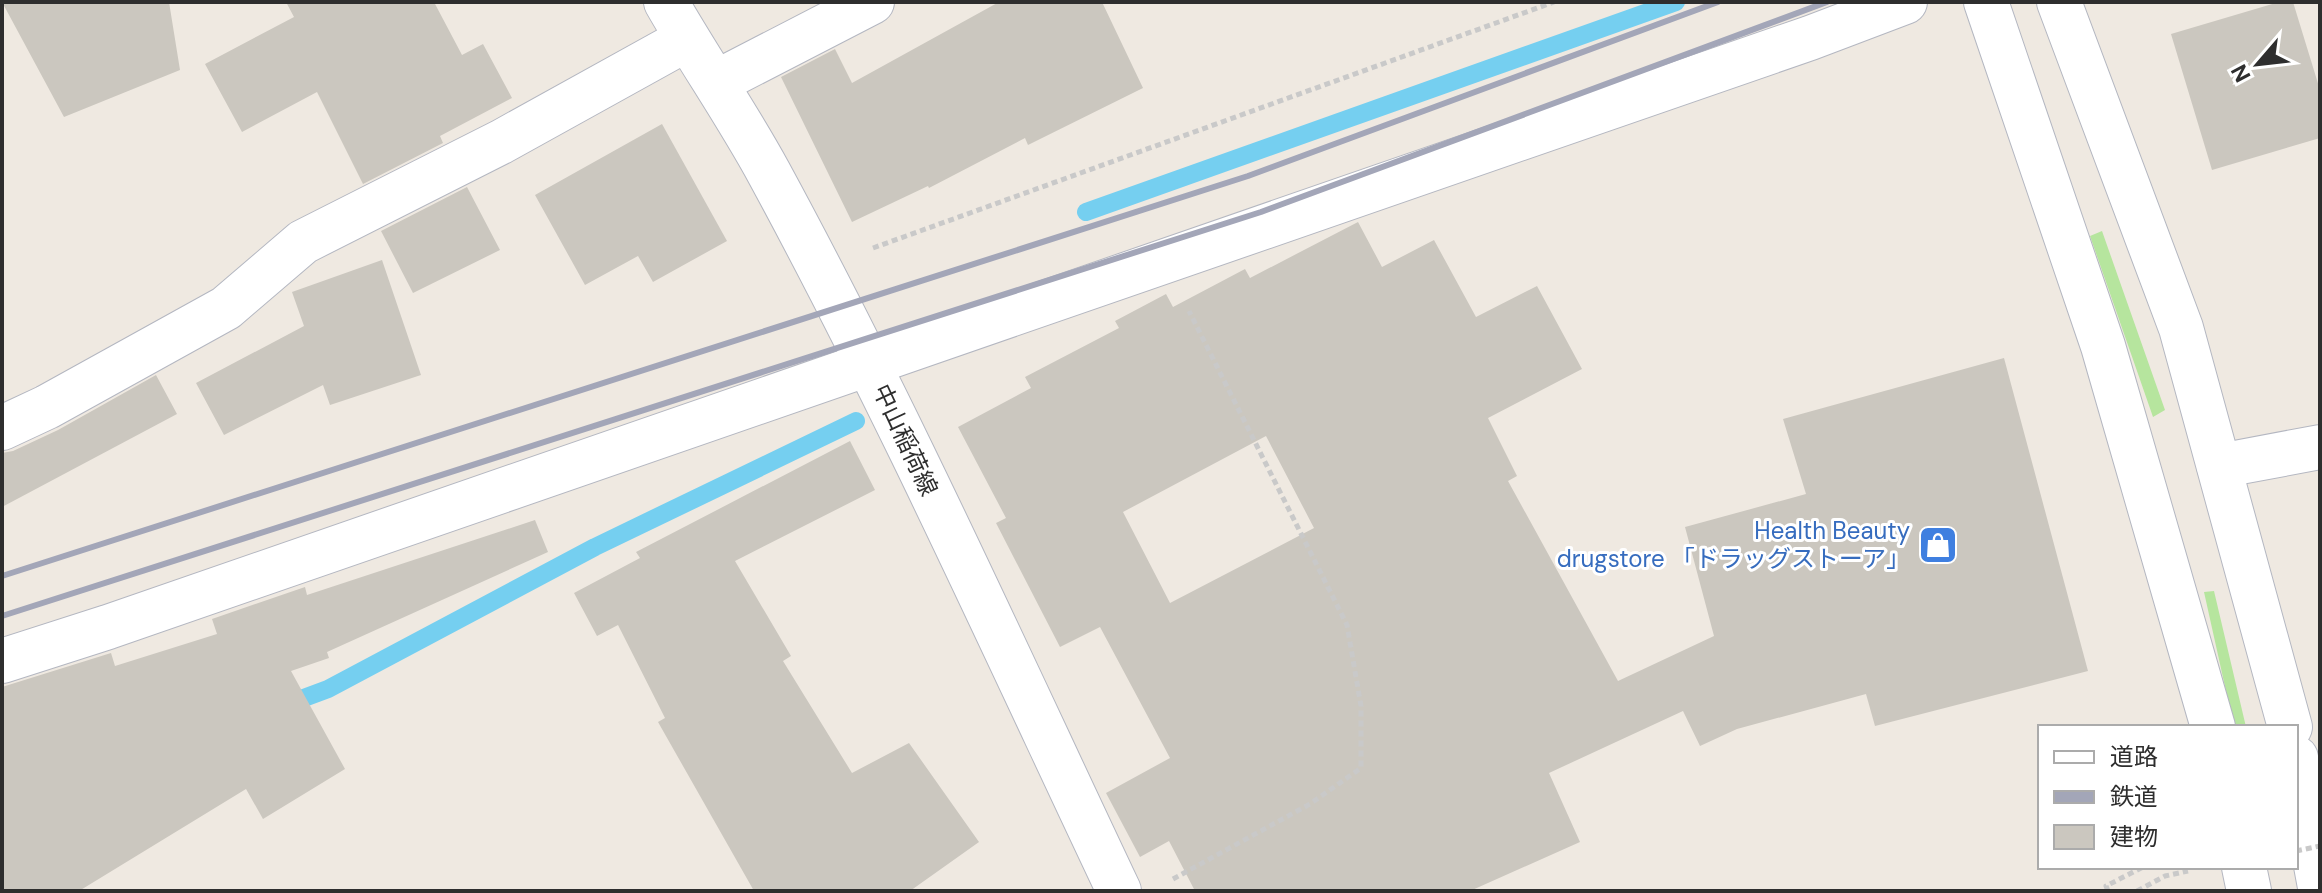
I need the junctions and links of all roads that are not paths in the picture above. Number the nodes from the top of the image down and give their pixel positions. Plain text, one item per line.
1 (666, 2) edge
2 (872, 2) edge
3 (1905, 2) edge
4 (1986, 2) edge
5 (2059, 2) edge
6 (687, 39) junction
7 (717, 82) junction
8 (869, 362) junction
9 (2, 428) edge
10 (2320, 447) edge
11 (2219, 466) junction
12 (2, 661) edge
13 (2212, 725) edge
14 (2289, 725) edge
15 (2298, 769) edge
16 (2244, 869) edge
17 (2320, 887) edge
18 (1119, 891) edge
19 (2249, 891) edge

1 - 6 street, 中山稲荷線
2 - 7 street
3 - 8 street
4 - 13 street
5 - 11 street
6 - 7 street, 中山稲荷線
6 - 9 street
7 - 8 street, 中山稲荷線
8 - 12 street
8 - 18 street, 中山稲荷線
10 - 11 street
11 - 14 street
15 - 17 street
16 - 19 street

